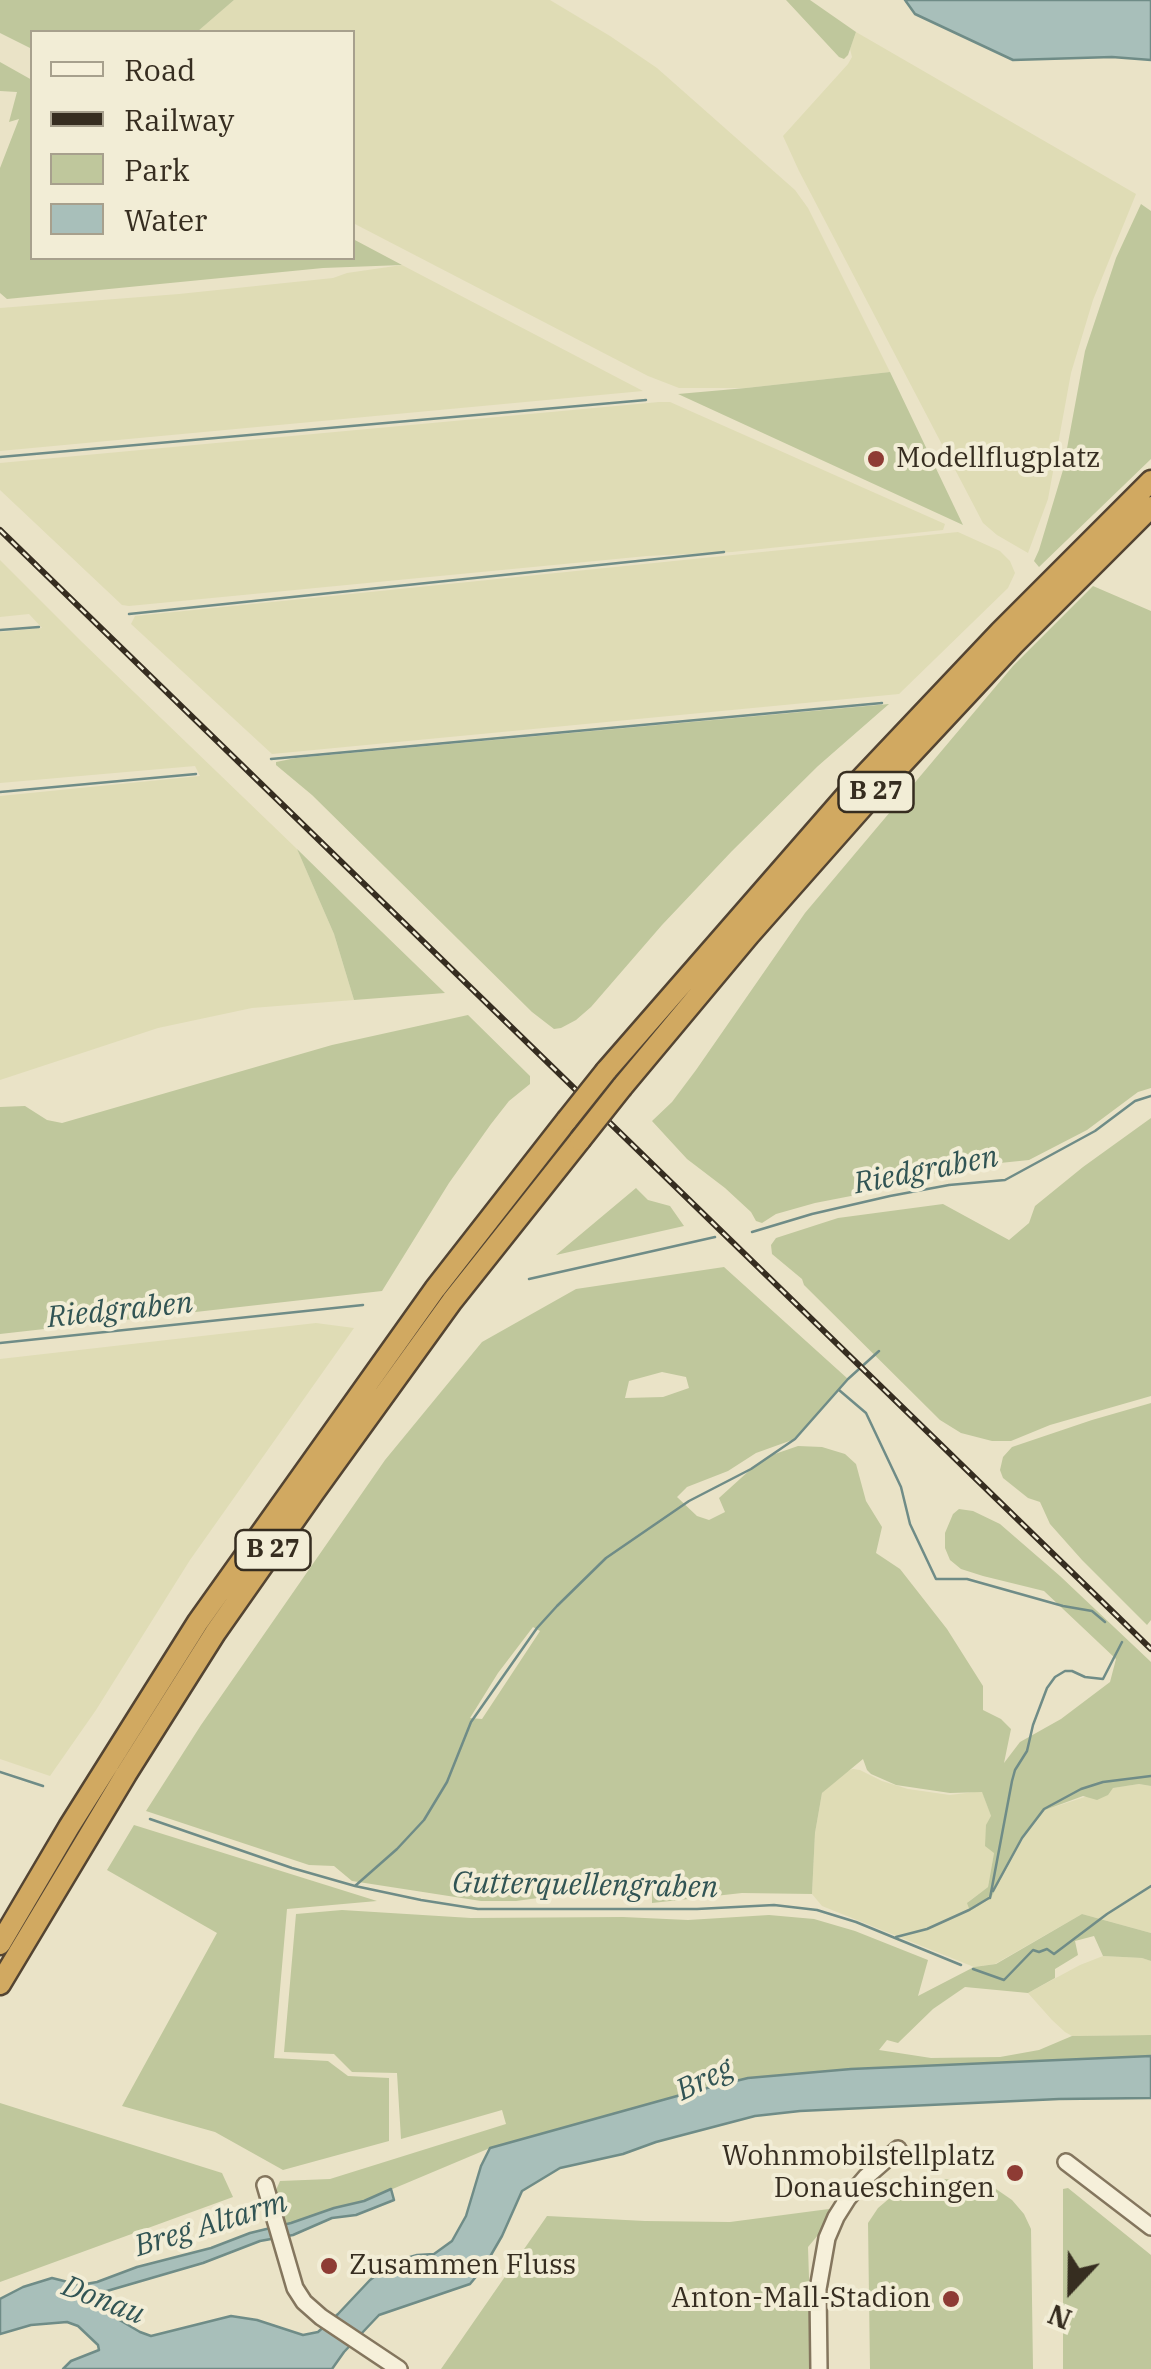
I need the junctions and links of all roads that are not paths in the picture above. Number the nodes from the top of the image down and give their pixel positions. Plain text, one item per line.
1 (1151, 480) edge
2 (1151, 507) edge
3 (0, 1944) edge
4 (0, 1984) edge
5 (898, 2149) dead end
6 (1066, 2162) dead end
7 (265, 2185) dead end
8 (1151, 2227) edge
9 (399, 2369) edge
10 (820, 2369) edge

1 - 3 highway, B 27, bridge
2 - 4 highway, B 27, bridge
5 - 10 street
6 - 8 street
7 - 9 street

